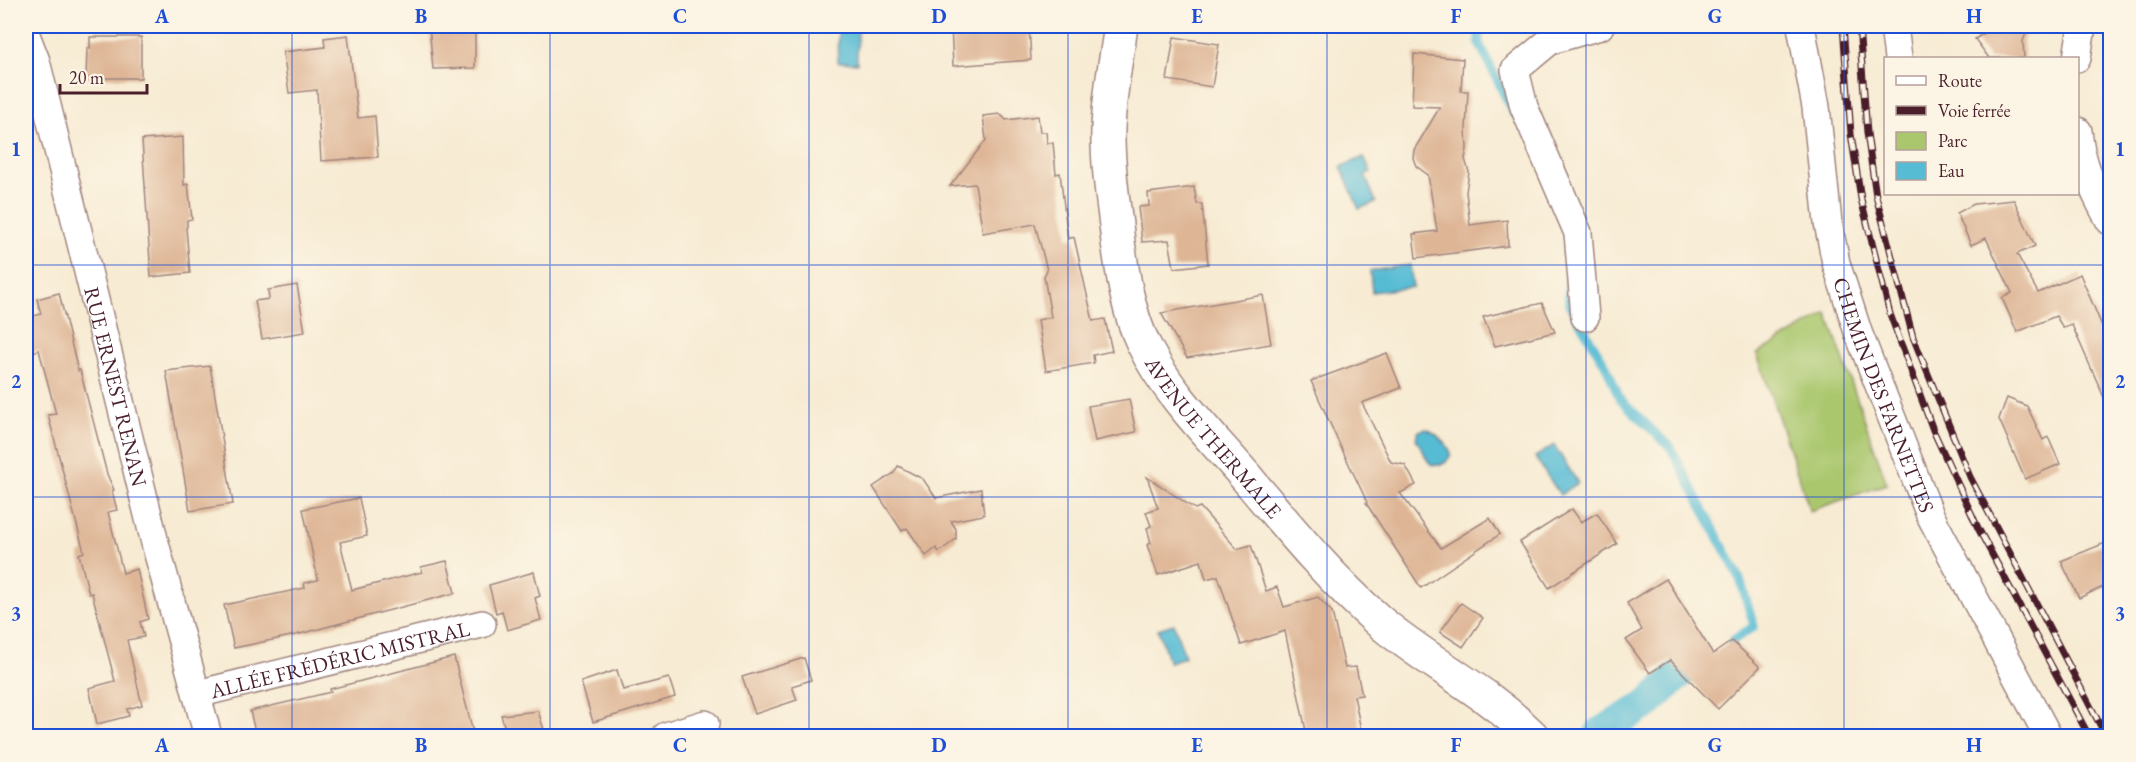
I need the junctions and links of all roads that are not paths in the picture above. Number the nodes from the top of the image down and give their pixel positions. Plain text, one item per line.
1 (1121, 26) edge
2 (1600, 26) edge
3 (1801, 26) edge
4 (1897, 26) edge
5 (2082, 26) edge
6 (26, 35) edge
7 (1898, 57) edge
8 (2077, 57) edge
9 (2079, 148) edge
10 (2080, 164) edge
11 (2110, 221) edge
12 (1585, 317) dead end
13 (482, 624) dead end
14 (197, 694) junction
15 (705, 724) dead end
16 (208, 736) edge
17 (666, 736) edge
18 (1532, 736) edge
19 (2048, 736) edge

1 - 18 main road, AVENUE THERMALE
2 - 12 street
3 - 19 street, CHEMIN DES FARNETTES
4 - 7 street
5 - 8 street
6 - 14 street, RUE ERNEST RENAN
9 - 10 street
10 - 11 street
13 - 14 street, ALLÉE FRÉDÉRIC MISTRAL
14 - 16 street, RUE ERNEST RENAN
15 - 17 street

